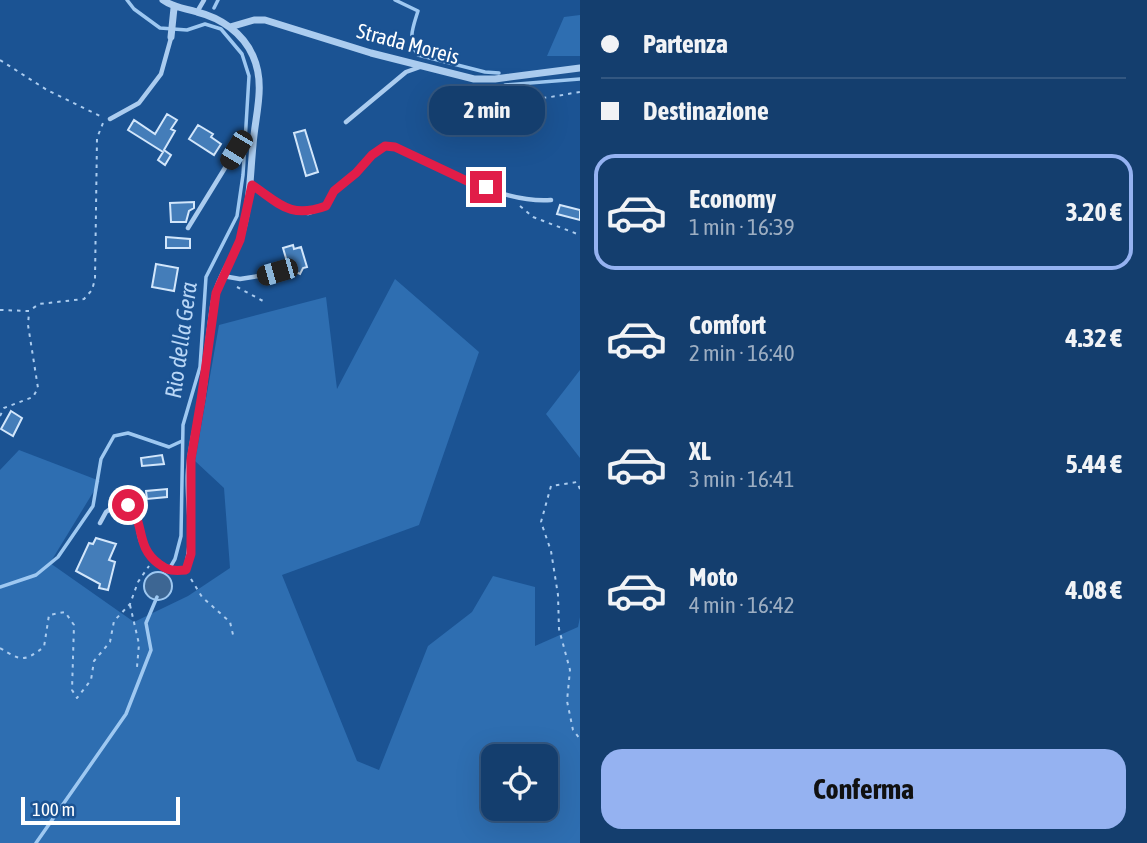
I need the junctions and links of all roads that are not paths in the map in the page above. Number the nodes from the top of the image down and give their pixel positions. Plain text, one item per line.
1 (163, 0) edge
2 (204, 0) edge
3 (174, 8) junction
4 (197, 12) junction
5 (230, 27) junction
6 (171, 37) joint
7 (424, 66) junction
8 (580, 68) edge
9 (110, 119) road end
10 (346, 122) dead end
11 (249, 146) junction
12 (252, 185) junction
13 (551, 200) dead end
14 (188, 228) dead end
15 (277, 272) dead end
16 (223, 275) junction
17 (100, 523) dead end
18 (158, 563) joint

1 - 3 street
2 - 4 lane
3 - 4 street
3 - 6 street
4 - 5 street
5 - 7 street, Strada Moreis
5 - 11 street
6 - 9 lane
7 - 8 street, Strada Moreis
7 - 10 lane
11 - 12 street
11 - 14 lane
12 - 13 lane
12 - 16 street
15 - 16 lane
16 - 18 street
17 - 18 lane

